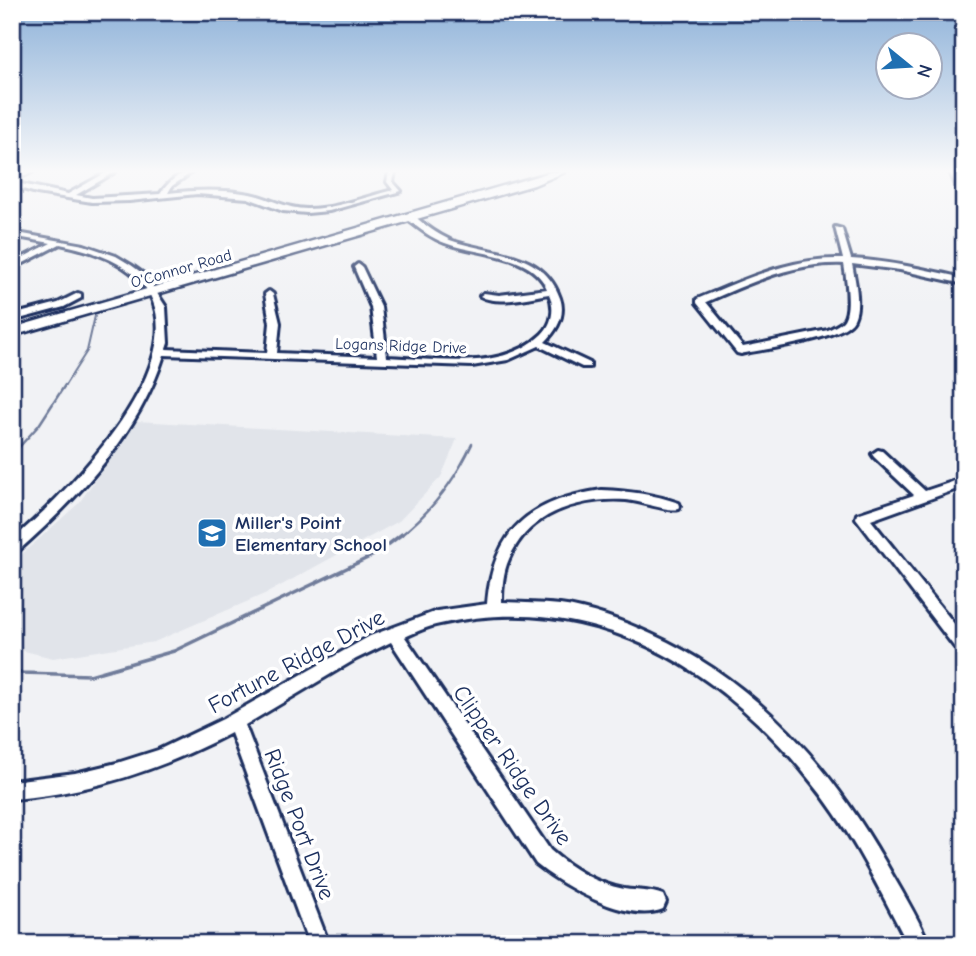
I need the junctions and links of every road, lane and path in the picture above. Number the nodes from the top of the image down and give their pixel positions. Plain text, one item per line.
1 (416, 217) edge
2 (411, 218) junction
3 (838, 229) dead end
4 (12, 234) edge
5 (58, 242) junction
6 (847, 263) junction
7 (12, 267) edge
8 (358, 267) dead end
9 (964, 281) edge
10 (553, 291) junction
11 (155, 292) junction
12 (269, 294) dead end
13 (78, 296) dead end
14 (484, 296) dead end
15 (12, 318) edge
16 (12, 332) edge
17 (538, 342) junction
18 (162, 352) junction
19 (272, 356) junction
20 (382, 360) junction
21 (586, 365) dead end
22 (878, 454) dead end
23 (964, 479) edge
24 (924, 497) junction
25 (674, 506) dead end
26 (12, 548) edge
27 (494, 610) junction
28 (394, 633) junction
29 (964, 648) edge
30 (235, 721) junction
31 (12, 790) edge
32 (656, 902) dead end
33 (319, 944) edge
34 (919, 944) edge

1 - 2 main road, O'Connor Road
2 - 10 street
2 - 11 main road, O'Connor Road
3 - 6 street
4 - 5 street
5 - 7 street
5 - 11 street
6 - 6 street
6 - 9 street
8 - 20 street
10 - 14 street
10 - 17 street
11 - 16 main road, O'Connor Road
11 - 18 street
12 - 19 street
13 - 15 street
17 - 20 street, Logans Ridge Drive
17 - 21 street
18 - 19 street, Logans Ridge Drive
18 - 26 street
19 - 20 street, Logans Ridge Drive
22 - 24 street
23 - 24 street
24 - 29 street
25 - 27 street
27 - 28 street, Fortune Ridge Drive
27 - 34 street, Fortune Ridge Drive
28 - 30 street, Fortune Ridge Drive
28 - 32 street, Clipper Ridge Drive
30 - 31 street, Fortune Ridge Drive
30 - 33 street, Ridge Port Drive

